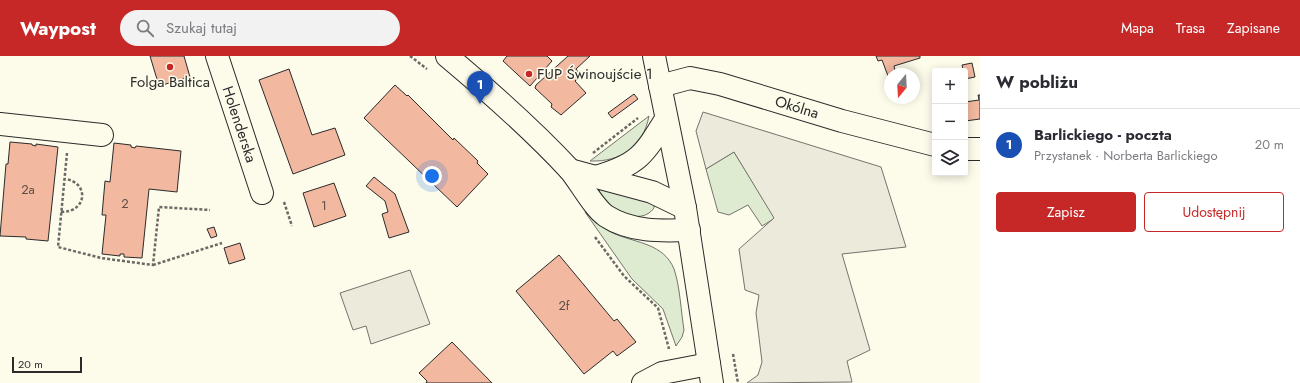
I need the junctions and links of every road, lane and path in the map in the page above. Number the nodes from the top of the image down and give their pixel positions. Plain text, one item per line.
1 (218, 56) edge
2 (447, 56) edge
3 (654, 56) edge
4 (660, 86) junction
5 (644, 113) dead end
6 (666, 120) junction
7 (0, 124) edge
8 (60, 130) junction
9 (102, 134) dead end
10 (932, 144) edge
11 (968, 149) edge
12 (980, 149) edge
13 (570, 170) junction
14 (596, 177) junction
15 (65, 179) junction
16 (262, 193) dead end
17 (685, 208) junction
18 (210, 210) dead end
19 (61, 212) junction
20 (689, 230) junction
21 (591, 232) dead end
22 (222, 243) dead end
23 (153, 265) junction
24 (733, 353) dead end
25 (675, 371) junction
26 (711, 373) edge
27 (643, 383) edge
28 (738, 383) edge

1 - 16 street, Holenderska
2 - 13 street
3 - 4 street
4 - 6 street
4 - 10 street, Okólna
5 - 13 path
6 - 14 street
6 - 17 street
7 - 8 street
8 - 9 street
8 - 15 path
11 - 12 street
13 - 14 street
13 - 20 street
14 - 17 street
15 - 19 path
15 - 19 path
17 - 20 street
18 - 23 path
19 - 23 path
20 - 26 street
21 - 25 path
22 - 23 path
24 - 28 path
25 - 26 street
25 - 27 street

